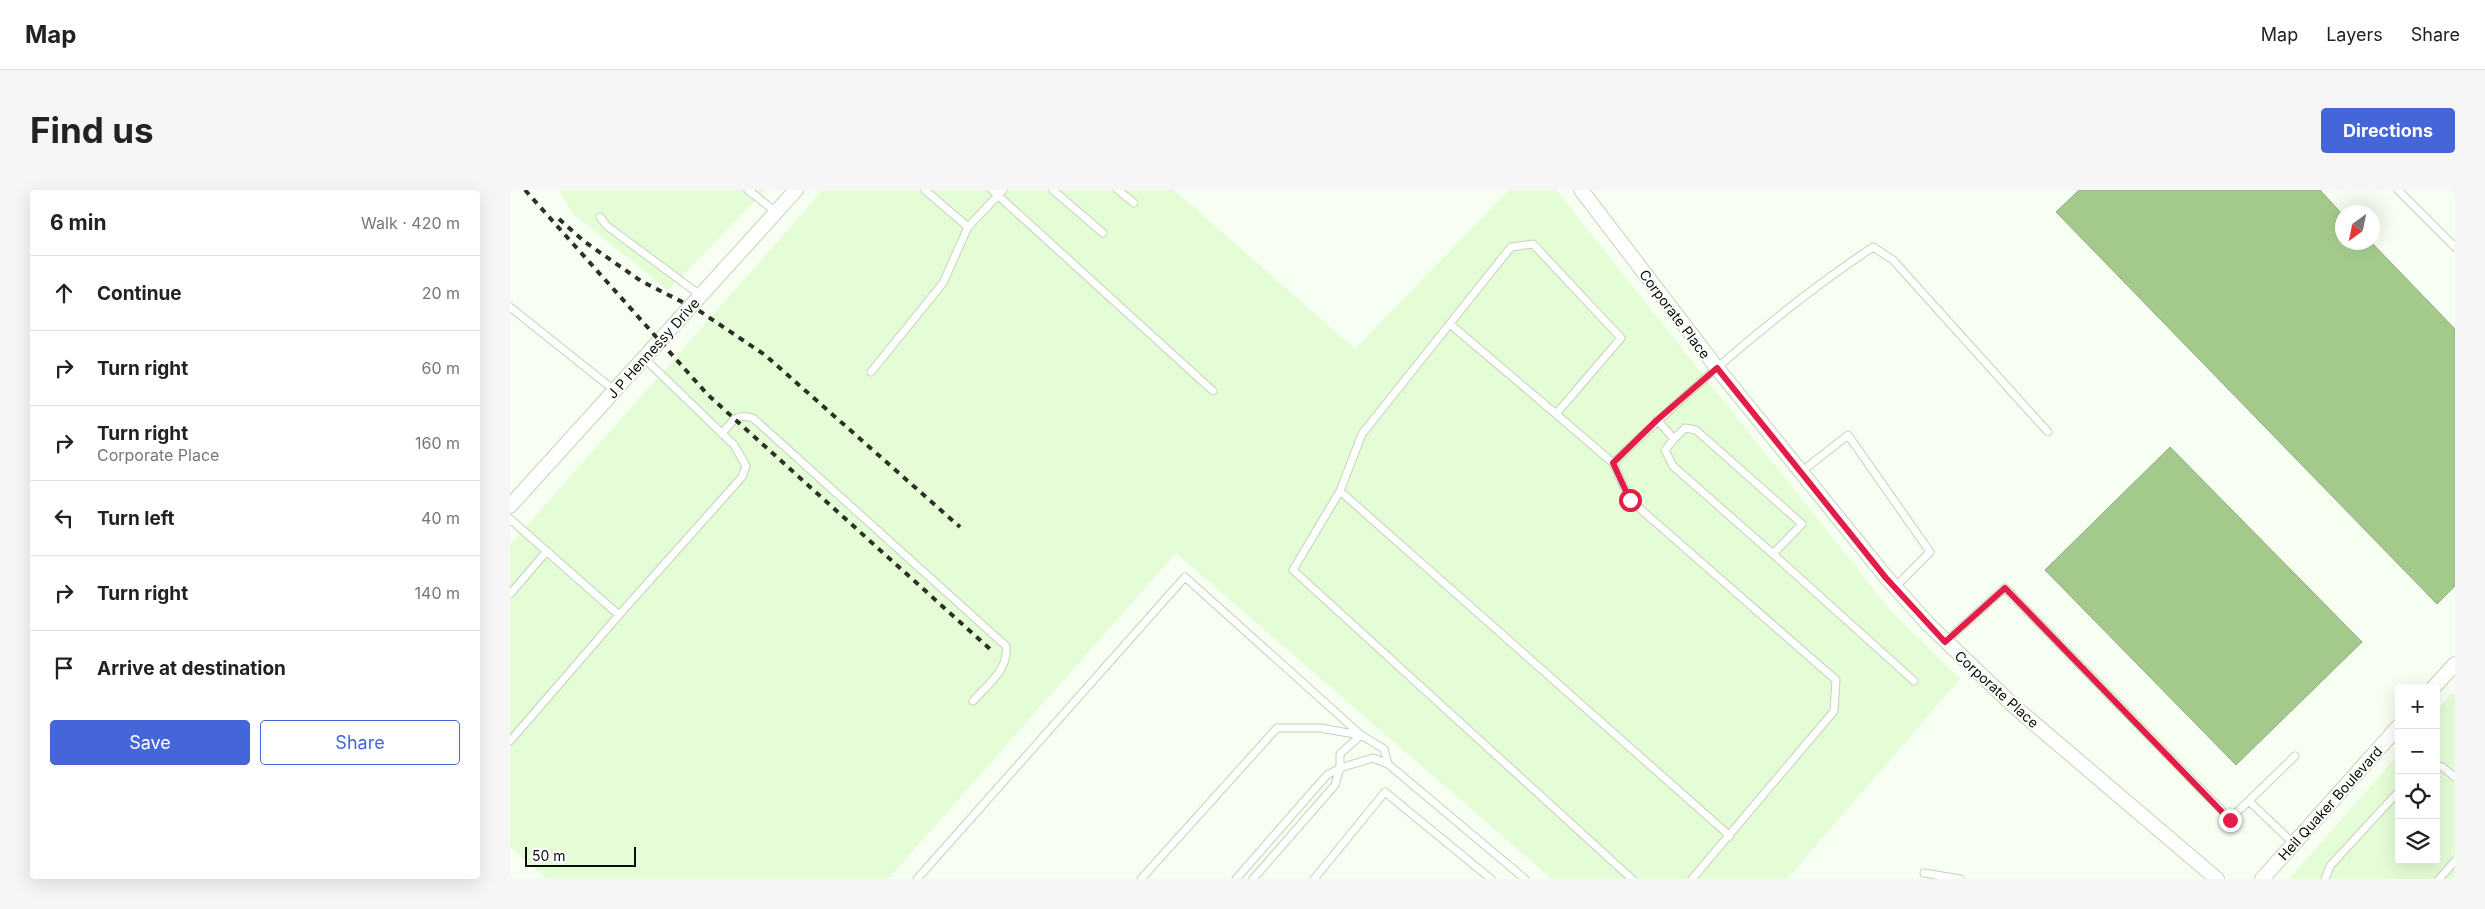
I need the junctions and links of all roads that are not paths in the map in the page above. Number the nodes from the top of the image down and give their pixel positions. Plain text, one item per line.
1 (748, 190) edge
2 (796, 190) edge
3 (925, 190) edge
4 (992, 190) edge
5 (1053, 190) edge
6 (1118, 190) edge
7 (1581, 190) edge
8 (2398, 190) edge
9 (1000, 193) edge
10 (1134, 203) dead end
11 (776, 212) junction
12 (600, 217) dead end
13 (968, 227) junction
14 (1103, 233) dead end
15 (2455, 247) edge
16 (700, 295) junction
17 (510, 307) edge
18 (1450, 324) junction
19 (644, 358) junction
20 (1717, 368) junction
21 (871, 372) dead end
22 (614, 390) junction
23 (1213, 392) dead end
24 (1556, 414) junction
25 (1657, 420) junction
26 (2048, 432) dead end
27 (722, 434) junction
28 (1674, 439) junction
29 (1613, 463) junction
30 (1800, 472) junction
31 (1340, 491) junction
32 (510, 506) edge
33 (510, 519) edge
34 (547, 551) junction
35 (1773, 554) junction
36 (1895, 587) junction
37 (510, 594) edge
38 (620, 615) junction
39 (1945, 642) junction
40 (2455, 664) edge
41 (1914, 681) dead end
42 (2437, 684) edge
43 (973, 701) dead end
44 (2396, 729) edge
45 (1361, 735) junction
46 (510, 742) edge
47 (2295, 756) dead end
48 (1388, 764) junction
49 (2440, 766) edge
50 (1340, 768) junction
51 (2455, 777) edge
52 (2395, 795) edge
53 (2249, 801) junction
54 (1730, 836) junction
55 (2294, 844) junction
56 (2455, 861) edge
57 (1924, 873) dead end
58 (917, 879) edge
59 (1141, 879) edge
60 (1236, 879) edge
61 (1253, 879) edge
62 (1314, 879) edge
63 (1491, 879) edge
64 (1525, 879) edge
65 (1632, 879) edge
66 (1692, 879) edge
67 (1960, 879) edge
68 (2217, 879) edge
69 (2262, 879) edge
70 (2325, 879) edge
71 (2439, 879) edge

1 - 11 lane
2 - 11 street, J P Hennessy Drive
3 - 13 lane
4 - 9 lane
5 - 14 lane
6 - 10 lane
7 - 20 street, Corporate Place
8 - 15 lane
9 - 13 lane
9 - 23 lane
11 - 16 street, J P Hennessy Drive
12 - 16 lane
13 - 21 lane
16 - 19 street, J P Hennessy Drive
17 - 22 lane
18 - 24 lane
18 - 24 lane
18 - 31 lane
19 - 22 street, J P Hennessy Drive
19 - 27 lane
20 - 25 lane
20 - 26 lane
20 - 30 street, Corporate Place
22 - 32 street, J P Hennessy Drive
24 - 29 lane
25 - 28 lane
25 - 29 lane
27 - 38 lane
27 - 43 lane
28 - 35 lane
28 - 35 lane
29 - 54 lane
30 - 36 street, Corporate Place
30 - 36 lane
31 - 54 lane
31 - 65 lane
33 - 34 lane
34 - 37 lane
34 - 38 lane
35 - 41 lane
36 - 39 street, Corporate Place
38 - 46 lane
39 - 53 lane
39 - 68 street, Corporate Place
40 - 42 street
44 - 55 street, Heil Quaker Boulevard
45 - 48 lane
45 - 50 lane
45 - 58 lane
45 - 59 lane
47 - 53 lane
48 - 50 lane
48 - 64 lane
49 - 51 lane
50 - 60 lane
50 - 61 lane
52 - 70 lane
53 - 55 lane
54 - 66 lane
55 - 69 street, Heil Quaker Boulevard
56 - 71 lane
57 - 67 lane
62 - 63 lane

